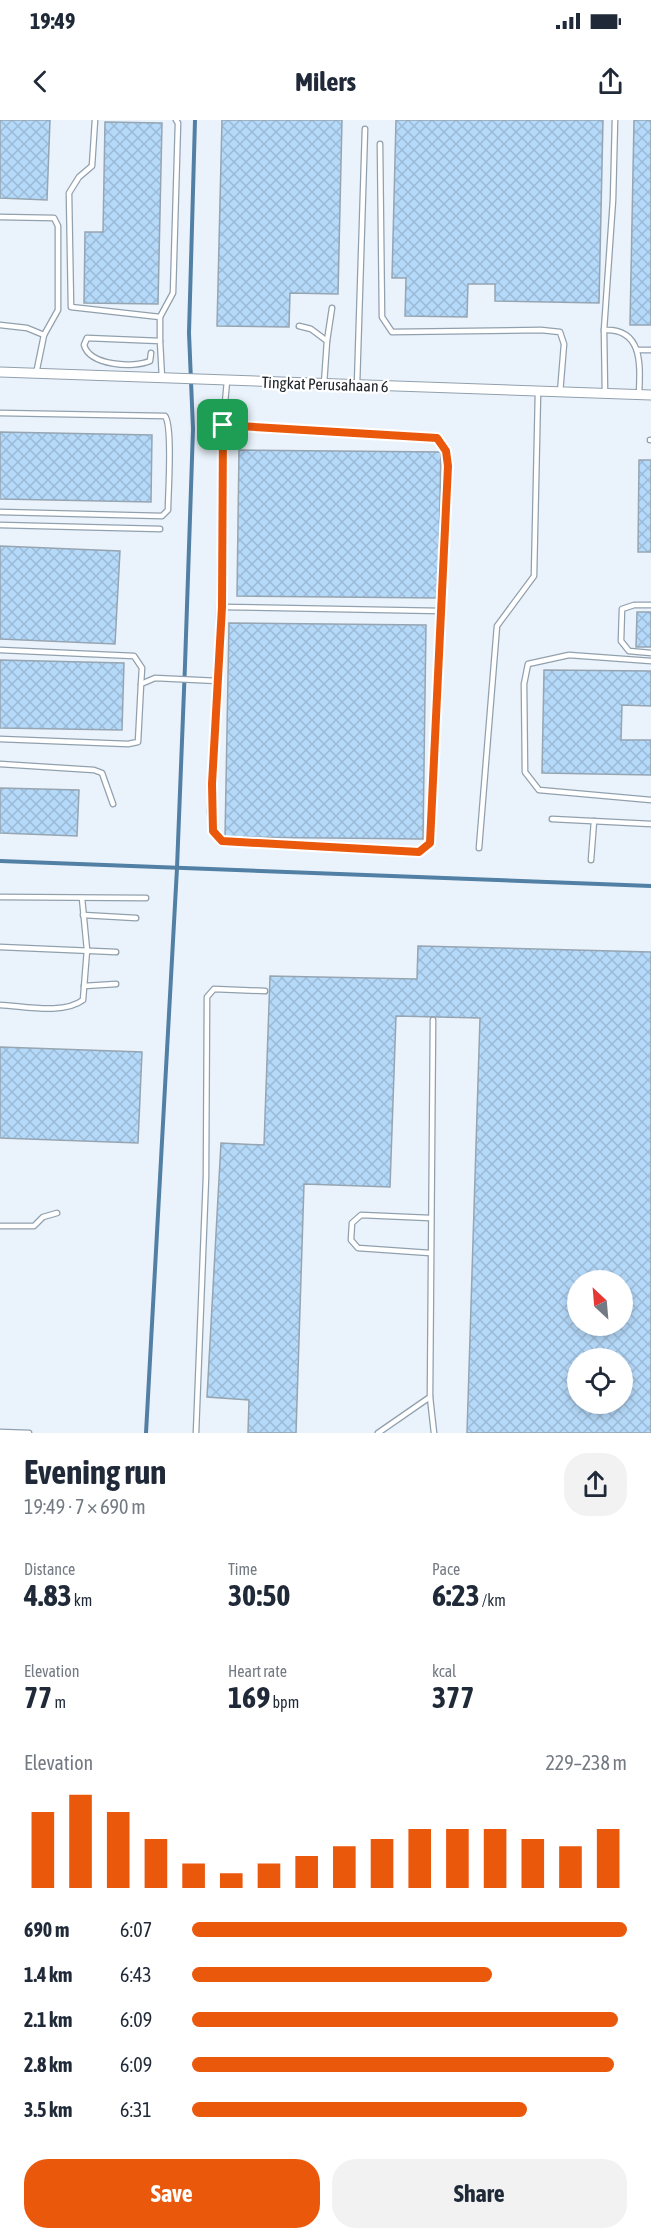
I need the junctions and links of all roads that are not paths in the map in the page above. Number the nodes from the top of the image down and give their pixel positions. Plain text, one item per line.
1 (95, 120) edge
2 (176, 120) edge
3 (615, 120) edge
4 (365, 129) dead end
5 (380, 144) dead end
6 (0, 217) edge
7 (332, 308) dead end
8 (160, 316) junction
9 (0, 325) edge
10 (299, 326) dead end
11 (604, 330) junction
12 (44, 335) junction
13 (327, 340) junction
14 (160, 341) junction
15 (637, 350) junction
16 (651, 350) edge
17 (151, 353) dead end
18 (0, 372) edge
19 (36, 374) junction
20 (162, 378) junction
21 (227, 381) junction
22 (324, 384) junction
23 (357, 385) junction
24 (537, 392) junction
25 (560, 393) junction
26 (604, 394) junction
27 (639, 395) junction
28 (651, 395) edge
29 (0, 413) edge
30 (223, 425) junction
31 (0, 512) edge
32 (0, 525) edge
33 (160, 529) dead end
34 (651, 605) edge
35 (222, 607) junction
36 (441, 611) junction
37 (0, 650) edge
38 (651, 653) edge
39 (651, 661) edge
40 (218, 681) junction
41 (141, 684) junction
42 (0, 739) edge
43 (0, 764) edge
44 (651, 800) edge
45 (113, 804) dead end
46 (552, 819) dead end
47 (594, 821) junction
48 (651, 824) edge
49 (479, 848) dead end
50 (591, 860) dead end
51 (0, 897) edge
52 (82, 898) junction
53 (146, 898) dead end
54 (83, 915) junction
55 (136, 918) dead end
56 (0, 947) edge
57 (87, 950) junction
58 (116, 952) dead end
59 (116, 984) dead end
60 (84, 986) junction
61 (265, 992) dead end
62 (0, 1005) edge
63 (433, 1020) dead end
64 (57, 1213) dead end
65 (430, 1218) junction
66 (0, 1226) edge
67 (430, 1252) junction
68 (430, 1397) junction
69 (0, 1432) edge
70 (29, 1433) edge
71 (196, 1433) edge
72 (378, 1433) edge
73 (434, 1433) edge

1 - 8 lane
2 - 8 lane
3 - 11 lane
4 - 23 lane
5 - 25 lane
6 - 12 lane
7 - 13 lane
8 - 14 lane
9 - 12 lane
10 - 13 lane
11 - 15 lane
11 - 26 lane
12 - 19 lane
13 - 22 lane
14 - 17 lane
14 - 20 lane
15 - 16 lane
15 - 27 lane
18 - 19 street, Tingkat Perusahaan 6
19 - 20 street, Tingkat Perusahaan 6
20 - 21 street, Tingkat Perusahaan 6
21 - 22 street, Tingkat Perusahaan 6
21 - 30 lane
22 - 23 street, Tingkat Perusahaan 6
23 - 24 street, Tingkat Perusahaan 6
24 - 25 street, Tingkat Perusahaan 6
24 - 49 lane
25 - 26 street, Tingkat Perusahaan 6
26 - 27 street, Tingkat Perusahaan 6
27 - 28 street, Tingkat Perusahaan 6
29 - 31 lane
30 - 35 lane
30 - 36 lane
32 - 33 lane
34 - 38 lane
35 - 36 lane
35 - 40 lane
36 - 40 lane
37 - 41 lane
39 - 44 lane
40 - 41 lane
41 - 42 lane
43 - 45 lane
46 - 47 lane
47 - 48 lane
47 - 50 lane
51 - 52 lane
52 - 53 lane
52 - 54 lane
54 - 55 lane
54 - 57 lane
56 - 57 lane
57 - 58 lane
57 - 60 lane
59 - 60 lane
60 - 62 lane
61 - 71 lane
63 - 65 lane
64 - 66 lane
65 - 67 lane
65 - 67 lane
67 - 68 lane
68 - 72 lane
68 - 73 lane
69 - 70 lane

